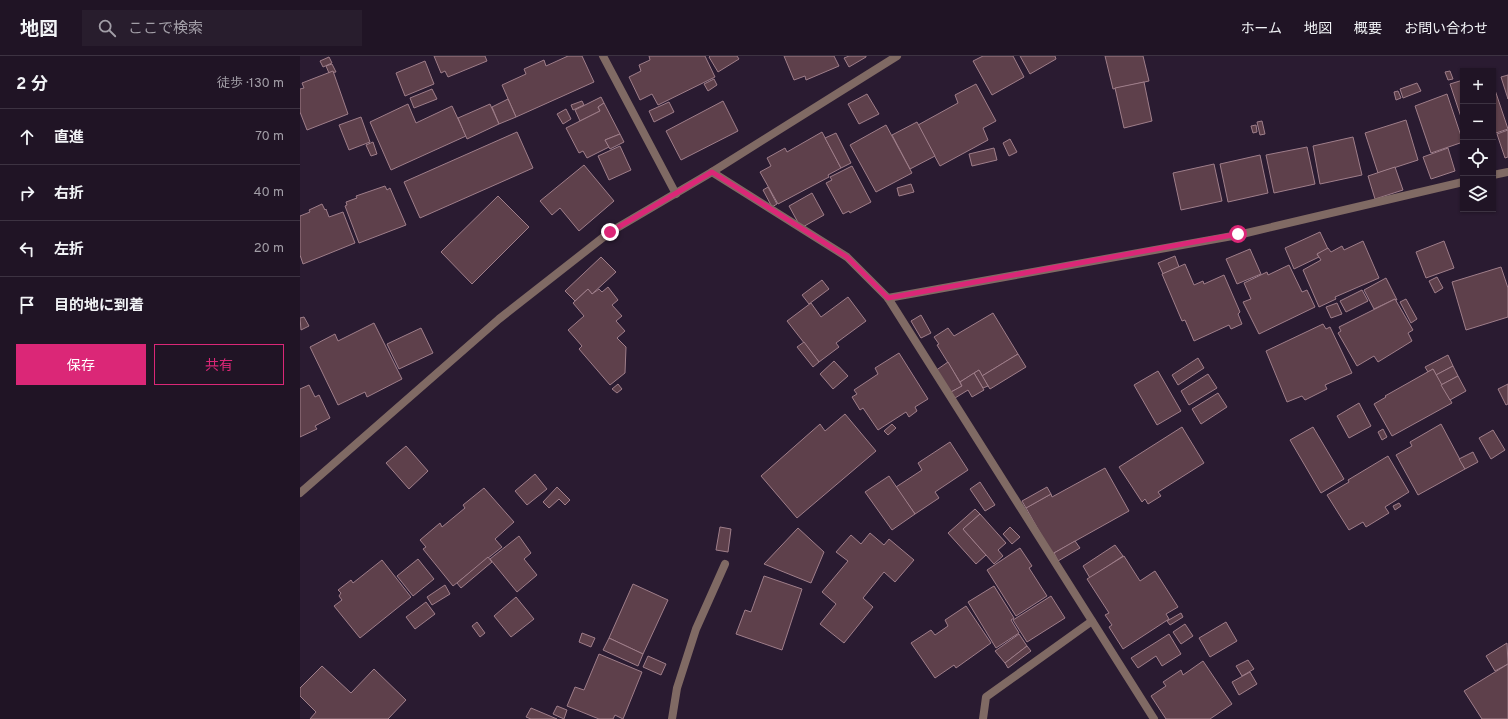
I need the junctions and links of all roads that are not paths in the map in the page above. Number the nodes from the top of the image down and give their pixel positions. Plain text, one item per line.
1 (603, 56) edge
2 (897, 56) edge
3 (712, 172) junction
4 (1508, 172) edge
5 (1496, 174) edge
6 (1460, 183) edge
7 (676, 194) junction
8 (888, 298) junction
9 (300, 493) edge
10 (725, 564) dead end
11 (1092, 621) junction
12 (672, 719) edge
13 (983, 719) edge
14 (1154, 719) edge

1 - 7 street
2 - 3 street
3 - 7 street
3 - 8 street
4 - 5 street
6 - 8 street
7 - 9 street
8 - 11 street
10 - 12 street
11 - 13 street
11 - 14 street

